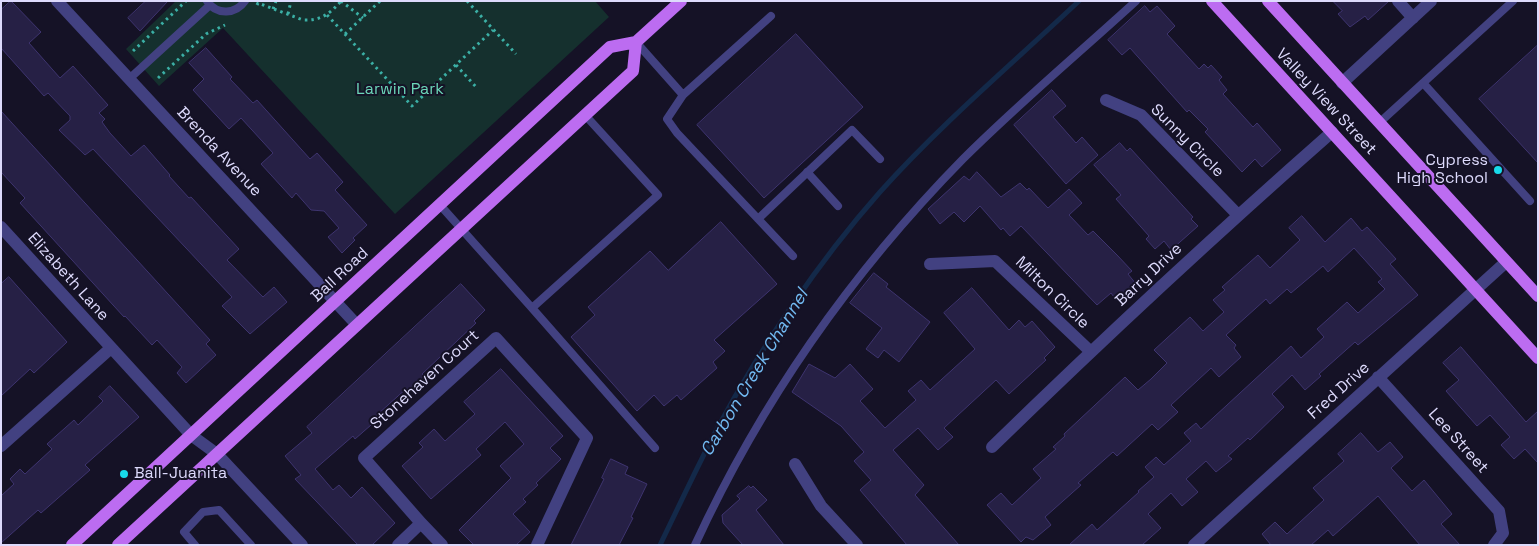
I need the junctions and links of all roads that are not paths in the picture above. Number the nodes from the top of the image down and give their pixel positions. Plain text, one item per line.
1 (57, 1) edge
2 (245, 1) edge
3 (681, 1) edge
4 (1136, 1) edge
5 (1212, 1) edge
6 (1268, 1) edge
7 (1398, 1) edge
8 (1431, 1) edge
9 (1513, 1) edge
10 (208, 3) edge
11 (771, 16) dead end
12 (1413, 18) junction
13 (636, 42) junction
14 (129, 79) junction
15 (1342, 83) junction
16 (1424, 84) junction
17 (683, 95) junction
18 (1106, 100) dead end
19 (585, 114) junction
20 (1379, 123) junction
21 (1332, 132) junction
22 (880, 159) dead end
23 (807, 172) junction
24 (1530, 201) dead end
25 (440, 206) junction
26 (838, 206) dead end
27 (1238, 215) junction
28 (758, 218) junction
29 (1, 227) edge
30 (461, 229) junction
31 (793, 256) dead end
32 (1506, 262) junction
33 (930, 264) dead end
34 (1476, 290) junction
35 (1538, 296) edge
36 (335, 302) junction
37 (532, 308) junction
38 (357, 325) junction
39 (111, 348) junction
40 (1090, 352) junction
41 (1538, 358) edge
42 (1378, 377) junction
43 (191, 435) junction
44 (1, 446) edge
45 (992, 447) dead end
46 (654, 448) dead end
47 (217, 454) junction
48 (796, 464) dead end
49 (422, 523) junction
50 (72, 545) edge
51 (118, 545) edge
52 (195, 545) edge
53 (251, 545) edge
54 (302, 545) edge
55 (398, 545) edge
56 (442, 545) edge
57 (537, 545) edge
58 (695, 545) edge
59 (857, 545) edge
60 (1194, 545) edge
61 (1494, 545) edge

1 - 14 street, Brenda Avenue
2 - 10 lane
3 - 13 main road
4 - 58 lane
5 - 21 main road, Valley View Street
6 - 15 main road, Valley View Street
7 - 12 street
8 - 12 street
9 - 16 lane
10 - 14 lane
11 - 17 lane
12 - 15 street
13 - 17 lane
13 - 19 main road
13 - 25 main road, Ball Road
14 - 36 street, Brenda Avenue
15 - 20 main road, Valley View Street
16 - 20 lane
16 - 24 lane
17 - 28 lane
18 - 27 street, Sunny Circle
19 - 30 main road
19 - 37 lane
20 - 32 main road, Valley View Street
21 - 27 street, Barry Drive
21 - 34 main road, Valley View Street
22 - 23 lane
23 - 26 lane
23 - 28 lane
25 - 30 lane
25 - 36 main road, Ball Road
27 - 40 street, Barry Drive
28 - 31 lane
29 - 39 street, Elizabeth Lane
30 - 37 lane
30 - 38 main road
32 - 34 street, Fred Drive
32 - 35 main road, Valley View Street
33 - 40 street, Milton Circle
34 - 41 main road, Valley View Street
34 - 42 street, Fred Drive
36 - 38 street, Brenda Avenue
36 - 43 main road, Ball Road
37 - 46 lane
38 - 47 main road
39 - 43 street, Elizabeth Lane
39 - 44 street
40 - 45 street, Barry Drive
42 - 60 street, Fred Drive
42 - 61 street, Lee Street
43 - 47 street, Elizabeth Lane
43 - 50 main road, Ball Road
47 - 51 main road
47 - 54 street, Elizabeth Lane
48 - 59 street
49 - 55 street
49 - 56 street
49 - 57 street, Stonehaven Court
52 - 53 lane

